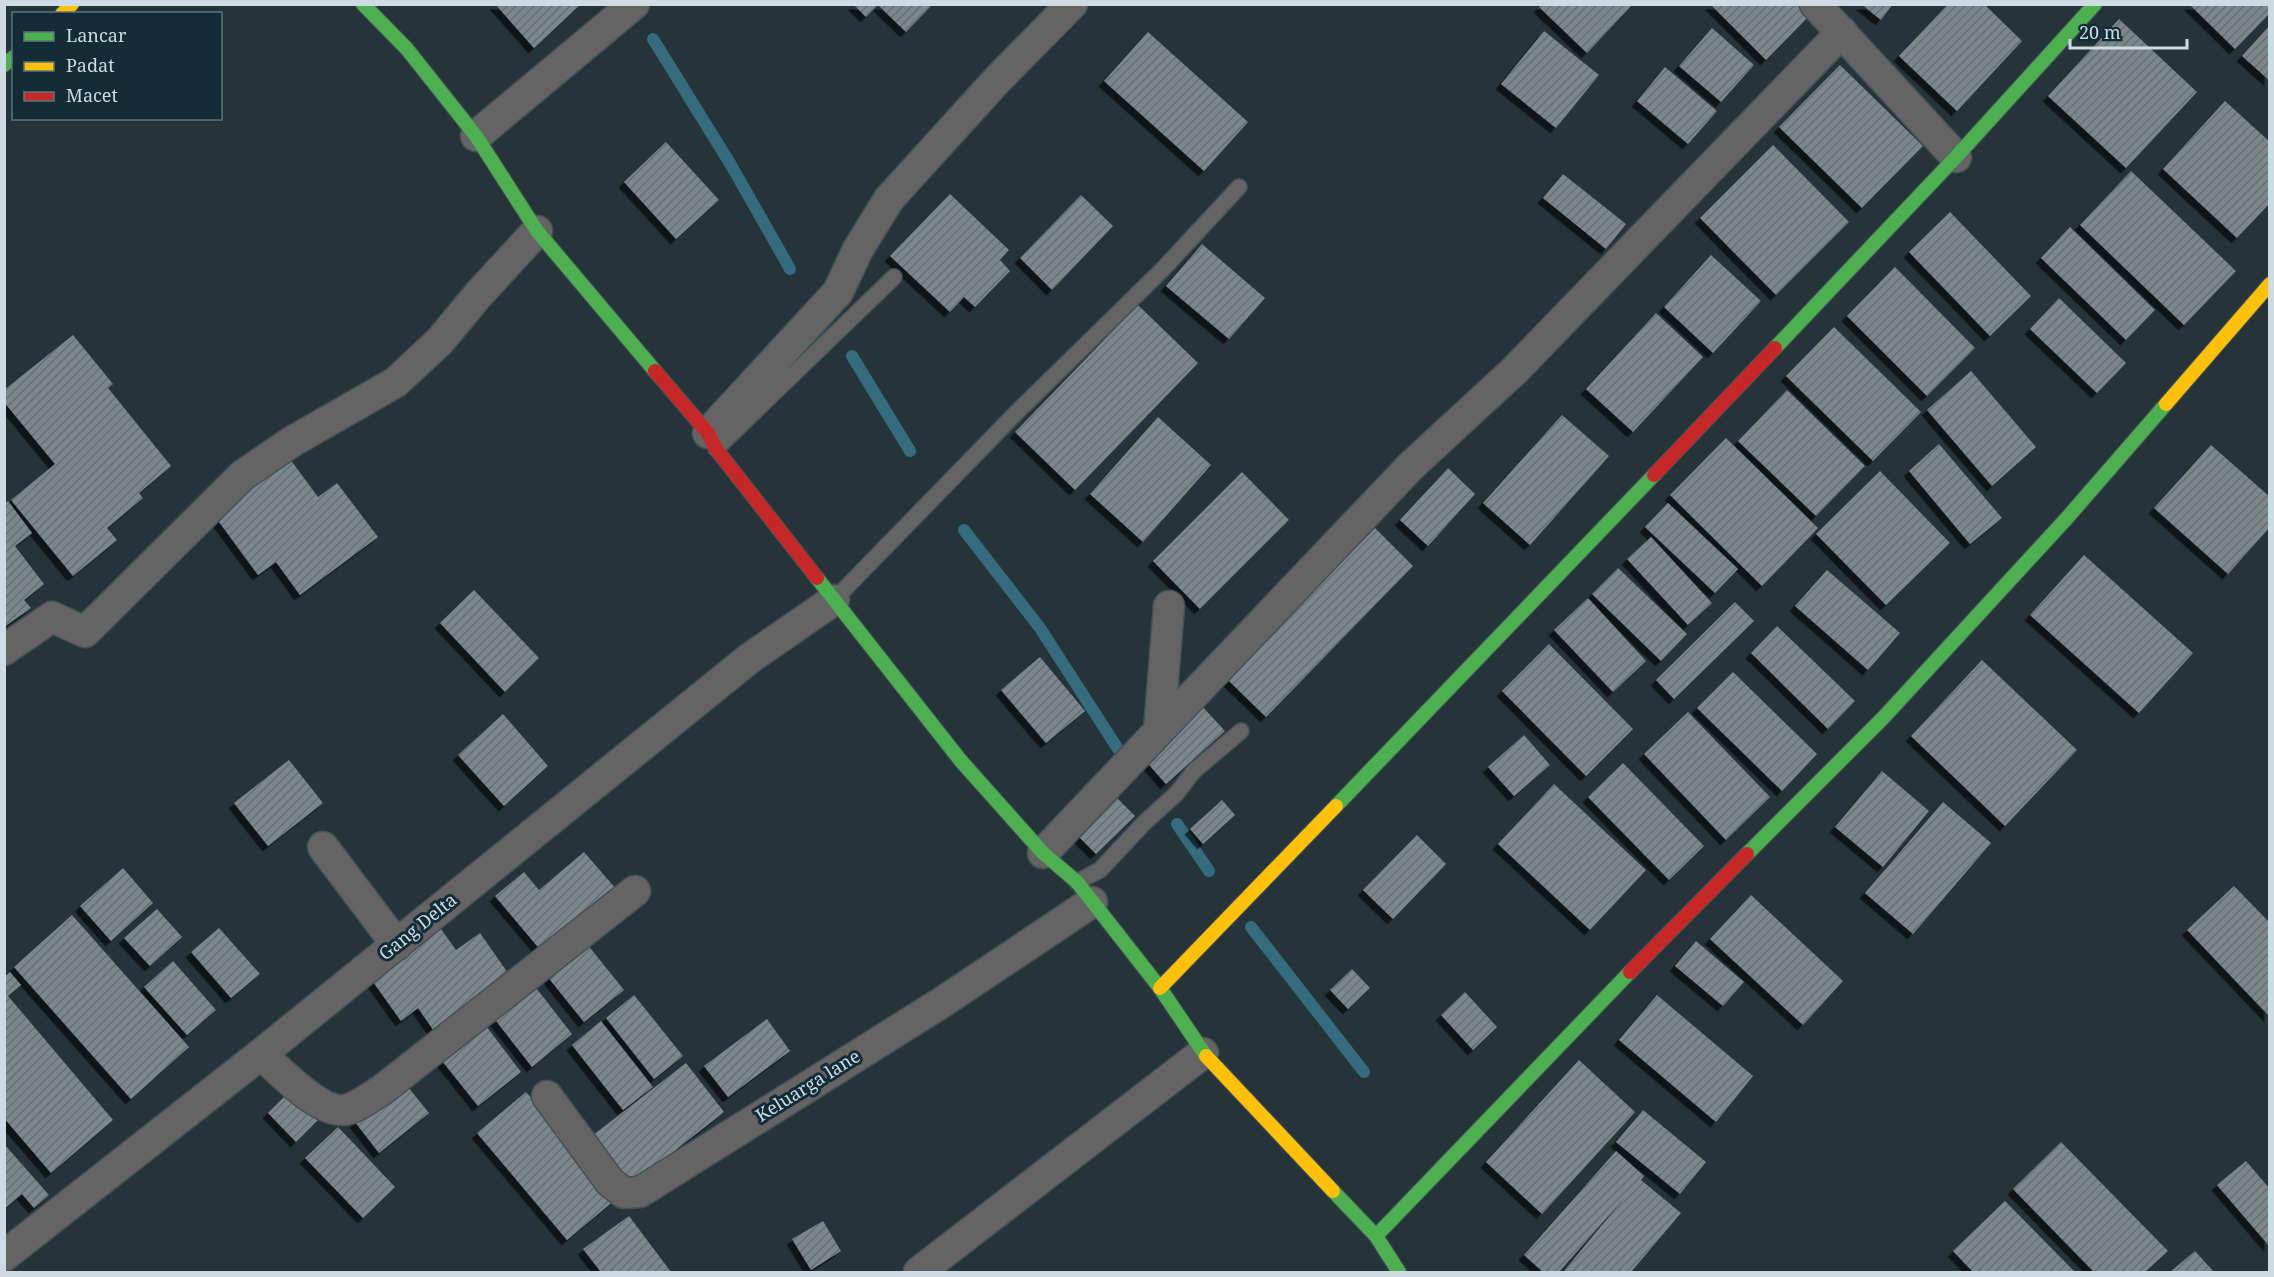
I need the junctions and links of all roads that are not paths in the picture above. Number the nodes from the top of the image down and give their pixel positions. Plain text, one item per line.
1 (363, 4) edge
2 (634, 4) edge
3 (1072, 4) edge
4 (1815, 4) edge
5 (2095, 4) edge
6 (1842, 32) junction
7 (476, 136) junction
8 (1956, 157) junction
9 (1239, 187) dead end
10 (537, 231) junction
11 (894, 276) dead end
12 (2270, 284) edge
13 (712, 441) junction
14 (834, 600) junction
15 (1169, 606) dead end
16 (4, 650) edge
17 (1160, 730) junction
18 (1241, 731) dead end
19 (322, 847) dead end
20 (1043, 854) junction
21 (634, 891) dead end
22 (1085, 892) junction
23 (397, 945) junction
24 (1160, 988) junction
25 (1203, 1053) junction
26 (261, 1054) junction
27 (547, 1096) dead end
28 (1376, 1236) junction
29 (4, 1256) edge
30 (919, 1272) edge
31 (1399, 1272) edge

1 - 7 street
2 - 7 street
3 - 13 street
4 - 6 street
5 - 8 street
6 - 8 street
6 - 17 street
7 - 10 street
8 - 24 street
9 - 14 lane
10 - 13 street
10 - 16 street
11 - 13 lane
12 - 28 street
13 - 14 street
14 - 20 street
14 - 23 street, Gang Delta
15 - 17 street
17 - 20 street
18 - 22 lane
19 - 23 street
20 - 22 street
21 - 26 street
22 - 24 street
22 - 27 street, Keluarga lane
23 - 26 street, Gang Delta
24 - 25 street
25 - 28 street
25 - 30 street
26 - 29 street, Gang Delta
28 - 31 street

